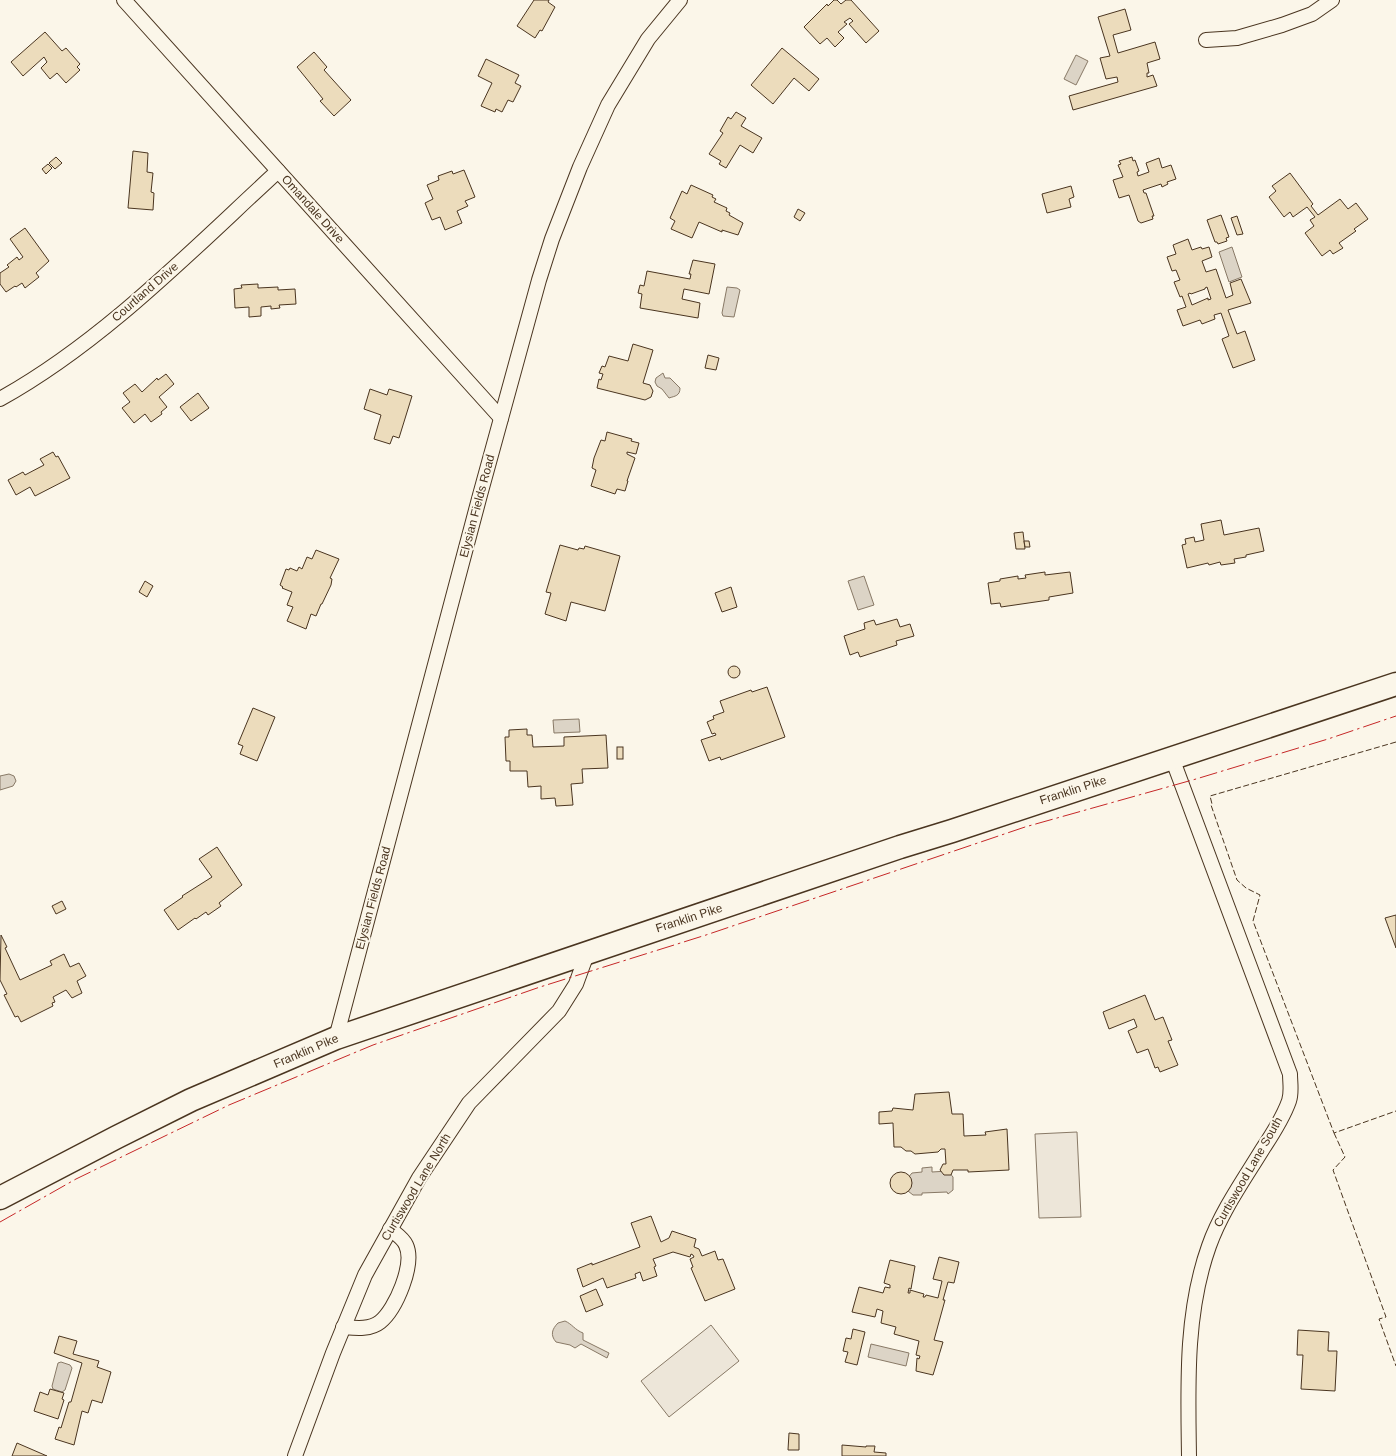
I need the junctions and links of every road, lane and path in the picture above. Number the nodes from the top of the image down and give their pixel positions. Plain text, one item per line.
1 (124, 0) edge
2 (680, 0) edge
3 (1332, 0) edge
4 (1206, 40) dead end
5 (278, 171) junction
6 (0, 399) edge
7 (502, 418) junction
8 (1396, 684) edge
9 (1172, 758) junction
10 (588, 951) junction
11 (336, 1038) junction
12 (0, 1198) edge
13 (390, 1229) junction
14 (343, 1326) junction
15 (295, 1456) edge
16 (1189, 1456) edge

1 - 5 street, Omandale Drive
2 - 7 street, Elysian Fields Road
3 - 4 street
5 - 6 street, Courtland Drive
5 - 7 street, Omandale Drive
7 - 11 street, Elysian Fields Road
8 - 9 main road, Franklin Pike
9 - 10 main road, Franklin Pike
9 - 16 street, Curtiswood Lane South
10 - 11 main road, Franklin Pike
10 - 13 street, Curtiswood Lane North
11 - 12 main road, Franklin Pike
13 - 14 street, Curtiswood Lane North
13 - 14 street
14 - 15 street, Curtiswood Lane North

